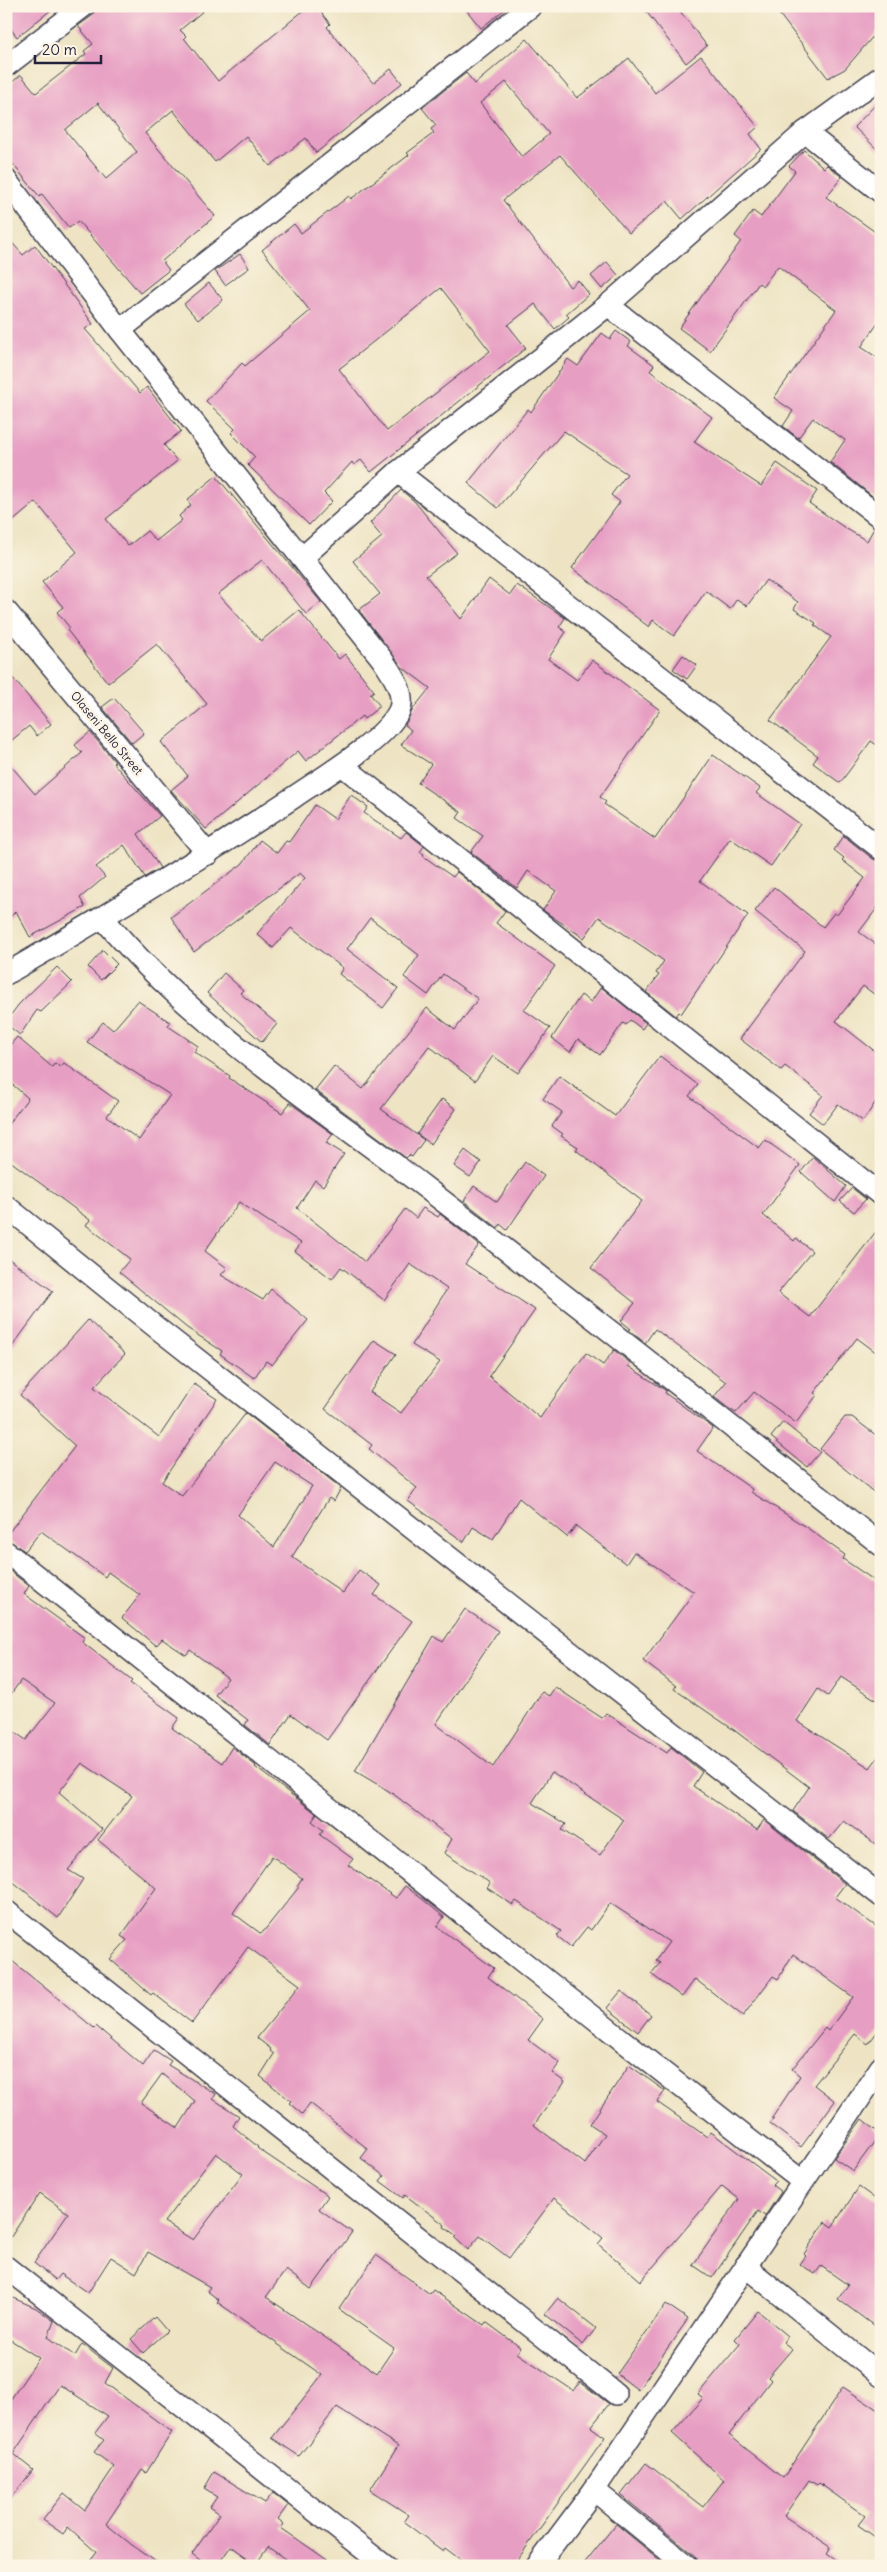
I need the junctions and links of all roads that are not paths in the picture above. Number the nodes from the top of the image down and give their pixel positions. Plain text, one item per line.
1 (84, 6) edge
2 (531, 6) edge
3 (6, 66) edge
4 (881, 77) edge
5 (805, 132) junction
6 (6, 180) edge
7 (881, 192) edge
8 (608, 305) junction
9 (120, 330) junction
10 (398, 472) junction
11 (881, 518) edge
12 (303, 557) junction
13 (6, 611) edge
14 (342, 765) junction
15 (881, 849) edge
16 (208, 854) junction
17 (102, 918) junction
18 (6, 974) edge
19 (881, 1195) edge
20 (6, 1206) edge
21 (881, 1545) edge
22 (6, 1552) edge
23 (881, 1896) edge
24 (6, 1911) edge
25 (881, 2067) edge
26 (802, 2181) junction
27 (745, 2266) junction
28 (6, 2267) edge
29 (881, 2376) edge
30 (616, 2394) dead end
31 (594, 2490) junction
32 (385, 2566) edge
33 (537, 2566) edge
34 (687, 2566) edge

1 - 3 street
2 - 9 street
4 - 5 street
5 - 7 street
5 - 8 street
6 - 9 street
8 - 10 street
8 - 11 street
9 - 12 street
10 - 12 street
10 - 15 street
12 - 14 street
13 - 16 street, Olaseni Bello Street
14 - 16 street
14 - 19 street
16 - 17 street
17 - 18 street
17 - 21 street
20 - 23 street
22 - 26 street
24 - 30 street
25 - 26 street
26 - 27 street
27 - 29 street
27 - 31 street
28 - 32 street
31 - 33 street
31 - 34 street

